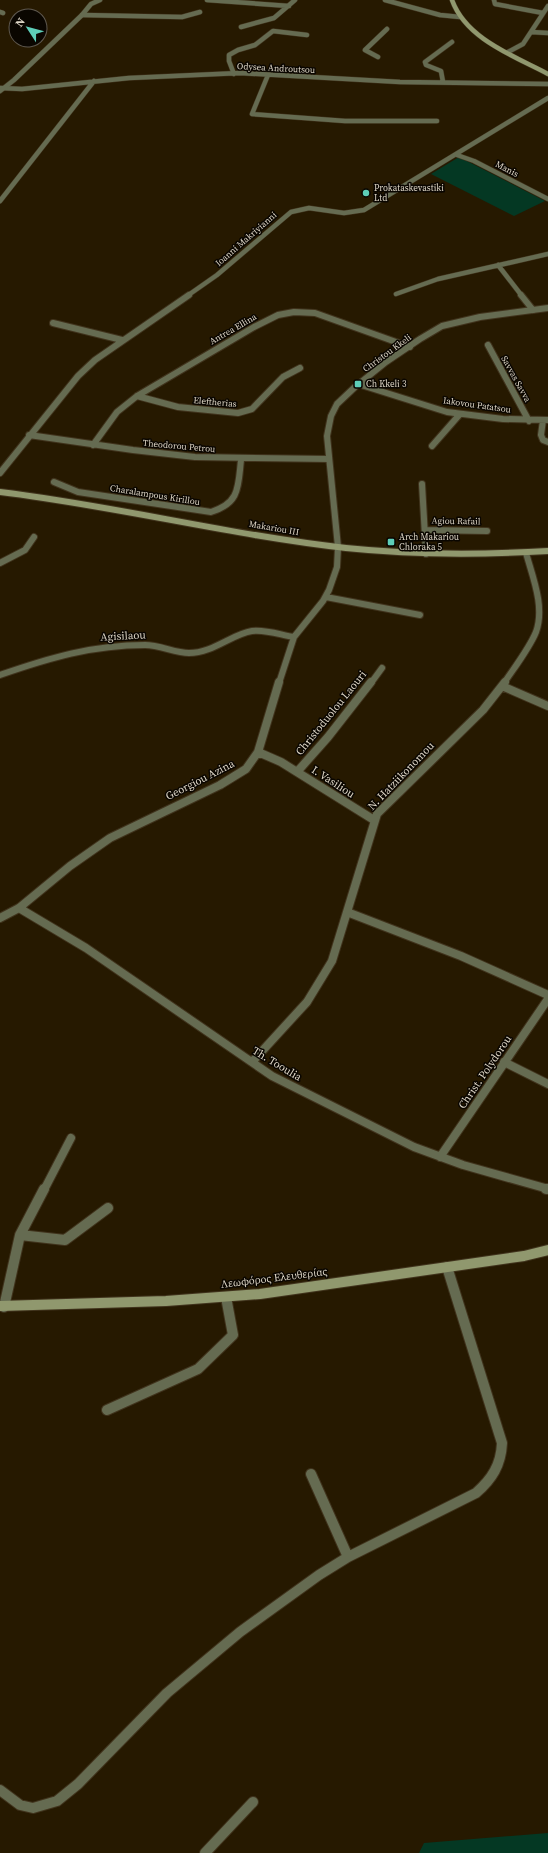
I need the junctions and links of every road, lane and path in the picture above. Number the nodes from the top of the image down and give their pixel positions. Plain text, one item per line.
1 (100, 0) edge
2 (207, 0) edge
3 (295, 0) edge
4 (385, 0) edge
5 (452, 0) edge
6 (494, 0) edge
7 (238, 1) edge
8 (289, 6) junction
9 (548, 6) edge
10 (200, 12) dead end
11 (543, 13) junction
12 (82, 15) junction
13 (460, 17) junction
14 (241, 27) dead end
15 (387, 29) dead end
16 (531, 32) junction
17 (548, 34) edge
18 (307, 35) dead end
19 (452, 42) dead end
20 (508, 52) junction
21 (378, 57) dead end
22 (234, 74) junction
23 (548, 74) edge
24 (268, 75) junction
25 (94, 81) junction
26 (443, 82) junction
27 (548, 84) edge
28 (1, 89) edge
29 (548, 98) edge
30 (437, 121) dead end
31 (457, 155) junction
32 (548, 199) edge
33 (0, 200) edge
34 (548, 254) edge
35 (498, 265) junction
36 (396, 294) dead end
37 (548, 308) edge
38 (533, 310) junction
39 (53, 323) dead end
40 (122, 340) junction
41 (488, 346) dead end
42 (410, 347) junction
43 (300, 368) dead end
44 (358, 384) junction
45 (137, 396) junction
46 (460, 414) junction
47 (545, 420) edge
48 (529, 421) junction
49 (29, 435) junction
50 (548, 442) edge
51 (92, 445) junction
52 (432, 446) dead end
53 (329, 459) junction
54 (242, 460) junction
55 (0, 473) edge
56 (54, 482) dead end
57 (422, 484) dead end
58 (0, 492) edge
59 (425, 530) junction
60 (486, 531) dead end
61 (34, 537) dead end
62 (338, 547) junction
63 (548, 551) edge
64 (526, 553) junction
65 (426, 554) junction
66 (0, 563) edge
67 (326, 597) junction
68 (420, 615) dead end
69 (294, 637) junction
70 (382, 668) dead end
71 (0, 674) edge
72 (502, 686) junction
73 (548, 706) edge
74 (258, 752) junction
75 (298, 772) junction
76 (374, 820) junction
77 (19, 908) junction
78 (347, 912) junction
79 (0, 918) edge
80 (548, 995) edge
81 (548, 999) edge
82 (252, 1062) junction
83 (504, 1062) junction
84 (548, 1084) edge
85 (71, 1138) dead end
86 (440, 1157) junction
87 (548, 1189) edge
88 (108, 1208) dead end
89 (20, 1235) junction
90 (548, 1250) edge
91 (448, 1267) junction
92 (226, 1296) junction
93 (2, 1306) edge
94 (107, 1410) dead end
95 (311, 1474) dead end
96 (348, 1557) junction
97 (0, 1790) edge
98 (253, 1802) dead end
99 (205, 1853) edge

1 - 12 street
2 - 7 street
3 - 8 street
4 - 13 street
5 - 13 main road
6 - 11 street
7 - 8 street
8 - 14 street
9 - 11 street
10 - 12 street
11 - 16 street
12 - 28 street
13 - 20 main road
15 - 21 street
16 - 17 street
16 - 20 street
18 - 22 street
19 - 26 street
20 - 23 main road
22 - 24 street, Odysea Androutsou
22 - 25 street, Odysea Androutsou
24 - 26 street, Odysea Androutsou
24 - 30 street
25 - 28 street, Odysea Androutsou
25 - 33 street
26 - 27 street, Odysea Androutsou
29 - 31 street, Ioanni Makriyianni
31 - 32 street, Manis
31 - 40 street, Ioanni Makriyianni
34 - 35 street
35 - 36 street
35 - 38 street
37 - 38 street, Christou Kkeli
38 - 42 street, Christou Kkeli
39 - 40 street
40 - 49 street, Ioanni Makriyianni
41 - 48 street, Savvas Savva
42 - 44 street, Christou Kkeli
42 - 45 street, Antrea Ellina
43 - 45 street, Eleftherias
44 - 46 street, Iakovou Patatsou
44 - 53 street, Christou Kkeli
45 - 51 street, Antrea Ellina
46 - 48 street, Iakovou Patatsou
46 - 52 street
47 - 48 street, Iakovou Patatsou
47 - 50 street
49 - 51 street, Theodorou Petrou
49 - 55 street, Ioanni Makriyianni
51 - 54 street, Theodorou Petrou
53 - 54 street, Theodorou Petrou
53 - 62 street, Christou Kkeli
54 - 56 street, Charalampous Kirillou
57 - 59 street, Agiou Rafail
58 - 62 main road, Makariou III
59 - 60 street, Agiou Rafail
59 - 65 street, Agiou Rafail
61 - 66 street
62 - 65 main road, Makariou III
62 - 67 street, Georgiou Azina
63 - 64 main road, Makariou III
64 - 65 main road, Makariou III
64 - 72 street, N. Hatziikonomou
67 - 68 street
67 - 69 street, Georgiou Azina
69 - 71 street, Agisilaou
69 - 74 street, Georgiou Azina
70 - 75 street, Christoduolou Laouri
72 - 73 street
72 - 76 street, N. Hatziikonomou
74 - 75 street, I. Vasiliou
74 - 77 street, Georgiou Azina
75 - 76 street, I. Vasiliou
76 - 78 street, N. Hatziikonomou
77 - 79 street, Georgiou Azina
77 - 82 street, Th. Tooulia
78 - 80 street
78 - 82 street, N. Hatziikonomou
81 - 83 street, Christ. Polydorou
82 - 86 street, Th. Tooulia
83 - 84 street
83 - 86 street, Christ. Polydorou
85 - 89 street
86 - 87 street, Th. Tooulia
88 - 89 street
89 - 93 street
90 - 91 main road, Λεωφόρος Ελευθερίας
91 - 92 main road, Λεωφόρος Ελευθερίας
91 - 96 street
92 - 93 main road, Λεωφόρος Ελευθερίας
92 - 94 street
95 - 96 street
96 - 97 street
98 - 99 street

